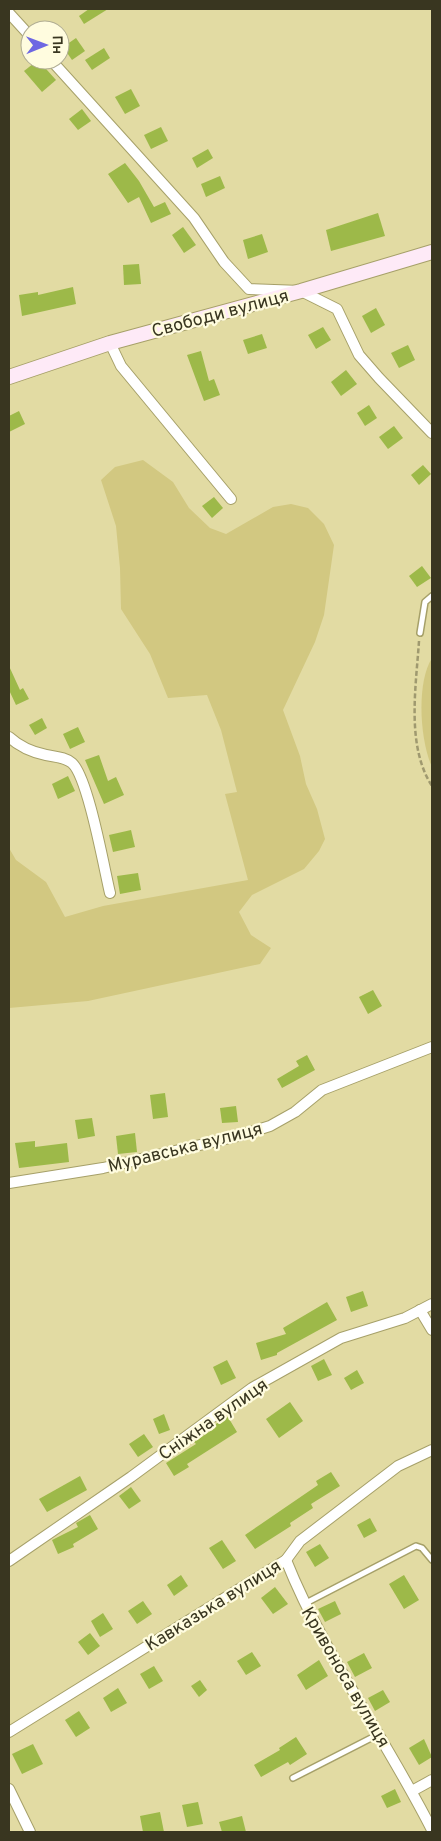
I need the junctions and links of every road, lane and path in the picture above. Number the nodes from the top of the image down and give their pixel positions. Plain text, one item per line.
1 (9, 13) edge
2 (20, 25) edge
3 (60, 70) edge
4 (432, 252) edge
5 (301, 291) junction
6 (110, 343) junction
7 (9, 376) edge
8 (432, 433) edge
9 (231, 499) dead end
10 (432, 596) edge
11 (420, 633) joint
12 (9, 737) edge
13 (432, 786) edge
14 (110, 893) dead end
15 (432, 1047) edge
16 (9, 1183) edge
17 (432, 1304) edge
18 (420, 1310) junction
19 (432, 1330) edge
20 (432, 1450) edge
21 (286, 1560) junction
22 (432, 1560) edge
23 (9, 1561) edge
24 (304, 1604) junction
25 (9, 1732) edge
26 (379, 1734) junction
27 (293, 1778) dead end
28 (432, 1780) edge
29 (9, 1790) edge
30 (412, 1791) junction
31 (432, 1830) edge
32 (30, 1832) edge

1 - 2 street
3 - 5 street
4 - 5 street, Свободи вулиця
5 - 6 street, Свободи вулиця
5 - 8 street
6 - 7 street, Свободи вулиця
6 - 9 street
10 - 11 lane
11 - 13 path
12 - 14 street
15 - 16 street, Муравська вулиця
17 - 18 street, Сніжна вулиця
18 - 19 street
18 - 23 street, Сніжна вулиця
20 - 21 street, Кавказька вулиця
21 - 24 street, Кривоноса вулиця
21 - 25 street, Кавказька вулиця
22 - 24 lane
24 - 26 street, Кривоноса вулиця
26 - 27 lane
26 - 30 street, Кривоноса вулиця
28 - 30 street
29 - 32 street
30 - 31 street, Кривоноса вулиця

